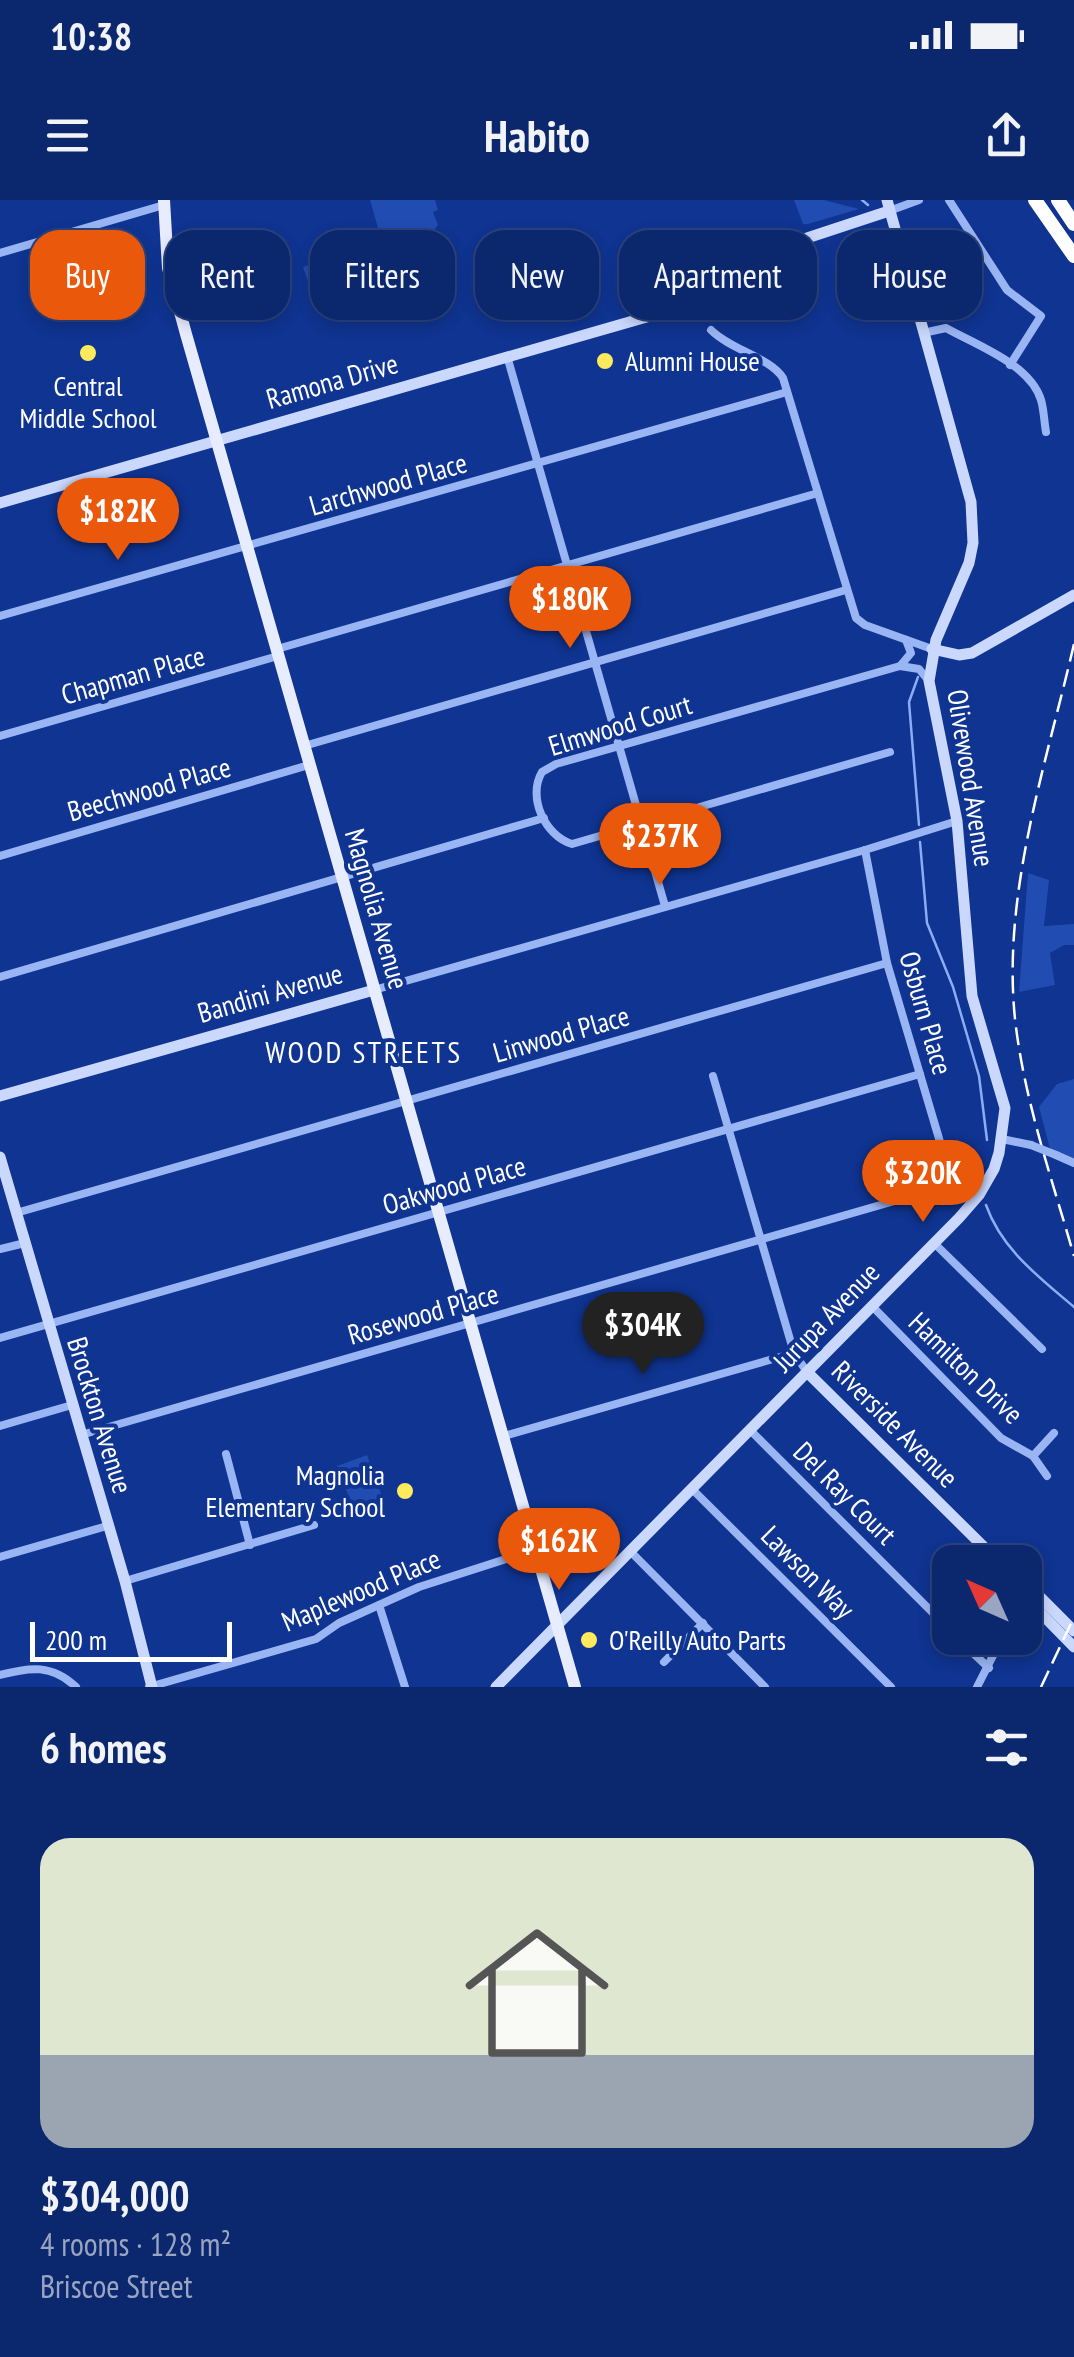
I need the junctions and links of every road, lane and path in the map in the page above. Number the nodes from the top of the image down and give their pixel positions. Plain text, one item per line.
1 (920, 200) edge
2 (949, 200) edge
3 (1035, 200) edge
4 (1058, 200) edge
5 (164, 202) edge
6 (888, 205) edge
7 (1074, 224) edge
8 (0, 254) edge
9 (1074, 256) edge
10 (710, 330) dead end
11 (924, 333) junction
12 (507, 356) junction
13 (1010, 364) junction
14 (787, 392) junction
15 (1046, 432) dead end
16 (216, 441) junction
17 (538, 463) junction
18 (818, 493) junction
19 (0, 503) edge
20 (247, 546) junction
21 (568, 566) junction
22 (846, 590) junction
23 (1074, 595) edge
24 (0, 616) edge
25 (906, 640) junction
26 (932, 649) junction
27 (278, 653) junction
28 (597, 664) junction
29 (900, 666) junction
30 (930, 681) junction
31 (0, 736) edge
32 (304, 746) junction
33 (619, 747) junction
34 (890, 752) dead end
35 (309, 765) junction
36 (544, 818) junction
37 (957, 821) junction
38 (643, 825) junction
39 (865, 850) junction
40 (0, 856) edge
41 (342, 878) junction
42 (665, 906) junction
43 (887, 963) junction
44 (0, 977) edge
45 (374, 990) junction
46 (920, 1074) junction
47 (713, 1076) dead end
48 (0, 1096) edge
49 (406, 1101) junction
50 (729, 1130) junction
51 (1002, 1139) junction
52 (0, 1157) edge
53 (1073, 1161) edge
54 (950, 1185) joint
55 (16, 1213) junction
56 (438, 1213) junction
57 (761, 1241) junction
58 (25, 1243) junction
59 (934, 1243) junction
60 (0, 1249) edge
61 (872, 1306) junction
62 (472, 1323) junction
63 (47, 1324) junction
64 (0, 1338) edge
65 (1042, 1350) dead end
66 (794, 1354) junction
67 (808, 1372) junction
68 (72, 1406) junction
69 (0, 1426) edge
70 (750, 1430) junction
71 (1054, 1433) dead end
72 (81, 1435) junction
73 (504, 1436) junction
74 (226, 1454) dead end
75 (1033, 1456) junction
76 (1047, 1476) dead end
77 (693, 1490) junction
78 (314, 1525) dead end
79 (107, 1526) junction
80 (250, 1544) junction
81 (983, 1545) edge
82 (534, 1550) junction
83 (630, 1552) junction
84 (0, 1557) edge
85 (124, 1580) junction
86 (1042, 1599) edge
87 (379, 1605) junction
88 (932, 1612) edge
89 (1042, 1615) edge
90 (704, 1624) junction
91 (556, 1626) junction
92 (1074, 1631) edge
93 (1074, 1648) edge
94 (975, 1655) edge
95 (994, 1655) edge
96 (664, 1662) dead end
97 (988, 1668) junction
98 (0, 1675) edge
99 (76, 1687) edge
100 (151, 1687) edge
101 (405, 1687) edge
102 (496, 1687) edge
103 (575, 1687) edge
104 (766, 1687) edge
105 (891, 1687) edge
106 (977, 1687) edge

1 - 6 street
2 - 13 street
3 - 9 highway
4 - 7 highway
5 - 8 street
5 - 16 main road, Magnolia Avenue
6 - 11 main road, Olivewood Avenue
6 - 12 main road, Ramona Drive
10 - 14 street
11 - 13 street
11 - 26 main road, Olivewood Avenue
12 - 16 main road, Ramona Drive
12 - 17 street
13 - 15 street
14 - 17 street, Larchwood Place
14 - 18 street
16 - 19 main road, Ramona Drive
16 - 20 main road, Magnolia Avenue
17 - 20 street, Larchwood Place
17 - 21 street
18 - 21 street, Chapman Place
18 - 22 street
20 - 24 street, Larchwood Place
20 - 27 main road, Magnolia Avenue
21 - 27 street, Chapman Place
21 - 28 street
22 - 25 street
22 - 28 street
23 - 26 main road
25 - 26 street
25 - 29 street
26 - 30 main road, Olivewood Avenue
27 - 31 street, Chapman Place
27 - 32 main road, Magnolia Avenue
28 - 32 street
28 - 33 street
29 - 30 street
29 - 33 street, Elmwood Court
30 - 37 main road, Olivewood Avenue
32 - 35 main road, Magnolia Avenue
33 - 36 street, Elmwood Court
33 - 38 street
34 - 38 street
35 - 40 street, Beechwood Place
35 - 41 main road, Magnolia Avenue
36 - 38 street
36 - 41 street
37 - 39 street, Bandini Avenue
37 - 51 main road, Olivewood Avenue
38 - 42 street
39 - 42 street, Bandini Avenue
39 - 43 street, Osburn Place
41 - 44 street
41 - 45 main road, Magnolia Avenue
42 - 45 street, Bandini Avenue
43 - 46 street, Osburn Place
43 - 49 street, Linwood Place
45 - 48 main road, Bandini Avenue
45 - 49 main road, Magnolia Avenue
46 - 50 street, Oakwood Place
46 - 54 street, Osburn Place
47 - 50 street, Riverside Avenue
49 - 55 street, Linwood Place
49 - 56 main road, Magnolia Avenue
50 - 56 street, Oakwood Place
50 - 57 street, Riverside Avenue
51 - 53 street, bridge
51 - 59 main road, Jurupa Avenue
52 - 55 main road, Brockton Avenue
54 - 57 street, Rosewood Place
55 - 58 main road, Brockton Avenue
56 - 62 main road, Magnolia Avenue
56 - 63 street, Oakwood Place
57 - 62 street, Rosewood Place
57 - 66 street, Riverside Avenue
58 - 60 street
58 - 63 main road, Brockton Avenue
59 - 61 main road, Jurupa Avenue
59 - 65 street
61 - 67 main road, Jurupa Avenue
61 - 75 street, Hamilton Drive
62 - 72 street, Rosewood Place
62 - 73 main road, Magnolia Avenue
63 - 64 street, Oakwood Place
63 - 68 main road, Brockton Avenue
66 - 67 street, Riverside Avenue
66 - 73 street
67 - 70 main road, Jurupa Avenue
67 - 81 main road, Riverside Avenue
68 - 69 street
68 - 72 main road, Brockton Avenue
70 - 77 main road, Jurupa Avenue
70 - 88 street, Del Ray Court
71 - 75 street, Hamilton Drive
72 - 79 main road, Brockton Avenue
73 - 82 main road, Magnolia Avenue
74 - 80 street
75 - 76 street, Hamilton Drive
77 - 83 main road, Jurupa Avenue
77 - 105 street, Lawson Way
78 - 80 street
79 - 84 street
79 - 85 main road, Brockton Avenue
80 - 85 street
82 - 87 street, Maplewood Place
82 - 91 main road, Magnolia Avenue
83 - 90 street
83 - 91 main road, Jurupa Avenue
85 - 100 main road, Brockton Avenue
86 - 92 main road
87 - 100 street, Maplewood Place
87 - 101 street
89 - 93 main road
90 - 96 street
90 - 104 street
91 - 102 main road, Jurupa Avenue
91 - 103 main road, Magnolia Avenue
94 - 97 street
95 - 97 street
97 - 106 street
98 - 99 street

